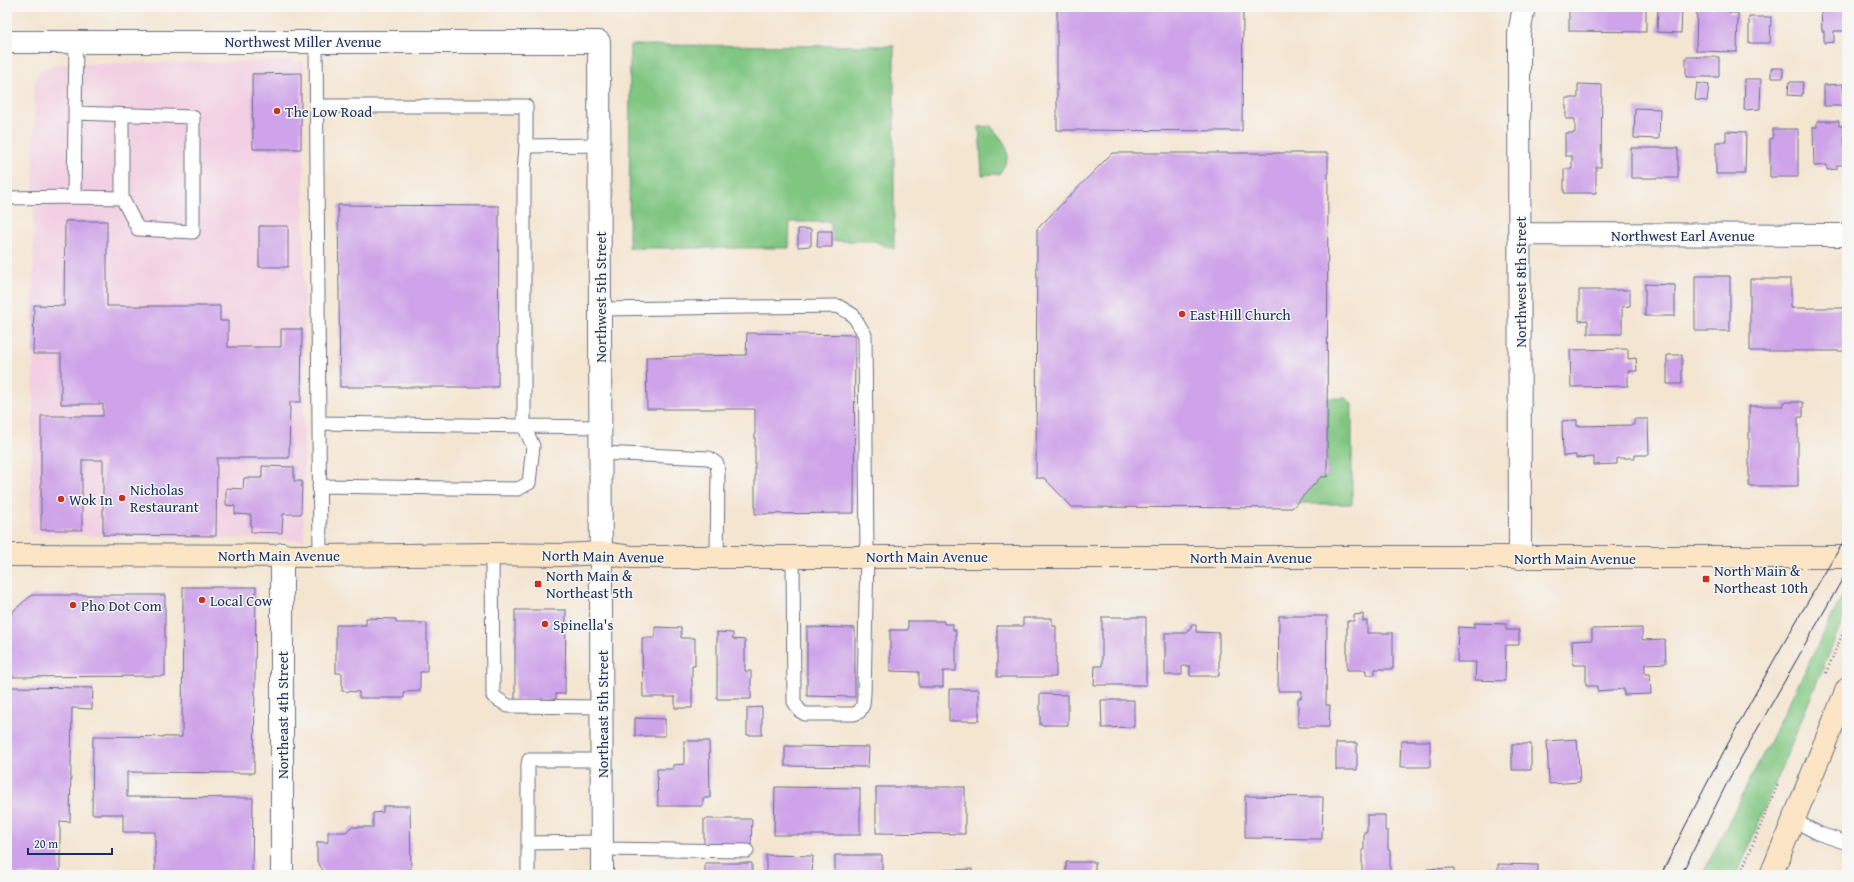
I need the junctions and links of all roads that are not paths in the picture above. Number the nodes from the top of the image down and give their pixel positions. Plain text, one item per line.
1 (1524, 7) edge
2 (76, 41) junction
3 (7, 42) edge
4 (316, 42) junction
5 (599, 42) joint
6 (316, 106) junction
7 (75, 113) junction
8 (122, 115) junction
9 (599, 145) junction
10 (526, 146) junction
11 (74, 197) junction
12 (7, 198) edge
13 (122, 198) junction
14 (1520, 234) junction
15 (1847, 235) edge
16 (600, 309) junction
17 (319, 423) junction
18 (524, 426) junction
19 (601, 427) junction
20 (601, 452) junction
21 (319, 486) junction
22 (602, 553) junction
23 (282, 554) junction
24 (492, 554) junction
25 (7, 555) edge
26 (320, 556) junction
27 (792, 556) junction
28 (867, 556) junction
29 (717, 557) junction
30 (1847, 557) edge
31 (1520, 558) junction
32 (1847, 689) edge
33 (602, 707) junction
34 (1840, 723) edge
35 (602, 760) junction
36 (1793, 820) junction
37 (528, 843) junction
38 (1847, 843) edge
39 (602, 846) junction
40 (747, 851) dead end
41 (282, 875) edge
42 (528, 875) edge
43 (602, 875) edge
44 (1771, 875) edge

1 - 14 street, Northwest 8th Street
2 - 3 street, Northwest Miller Avenue
2 - 4 street, Northwest Miller Avenue
2 - 7 lane
4 - 5 street, Northwest Miller Avenue
4 - 6 lane
5 - 9 street, Northwest 5th Street
6 - 10 lane
6 - 17 lane
7 - 8 lane
7 - 11 lane
8 - 13 lane
8 - 13 lane
9 - 10 lane
9 - 16 street, Northwest 5th Street
10 - 18 lane
11 - 12 lane
11 - 13 lane
14 - 15 street, Northwest Earl Avenue
14 - 31 street, Northwest 8th Street
16 - 19 street, Northwest 5th Street
16 - 28 lane
17 - 18 lane
17 - 21 lane
18 - 19 lane
18 - 21 lane
19 - 20 street, Northwest 5th Street
20 - 22 street, Northwest 5th Street
20 - 29 lane
21 - 26 lane
22 - 24 street, North Main Avenue
22 - 29 street, North Main Avenue
22 - 33 street, Northeast 5th Street
23 - 25 street, North Main Avenue
23 - 26 street, North Main Avenue
23 - 41 street, Northeast 4th Street
24 - 26 street, North Main Avenue
24 - 33 lane
27 - 28 street, North Main Avenue
27 - 28 lane
27 - 29 street, North Main Avenue
28 - 31 street, North Main Avenue
30 - 31 street, North Main Avenue
32 - 34 street
33 - 35 street, Northeast 5th Street
34 - 36 street
35 - 37 lane
35 - 39 street, Northeast 5th Street
36 - 38 lane
36 - 44 street
37 - 39 lane
37 - 42 lane
39 - 40 lane
39 - 43 street, Northeast 5th Street

